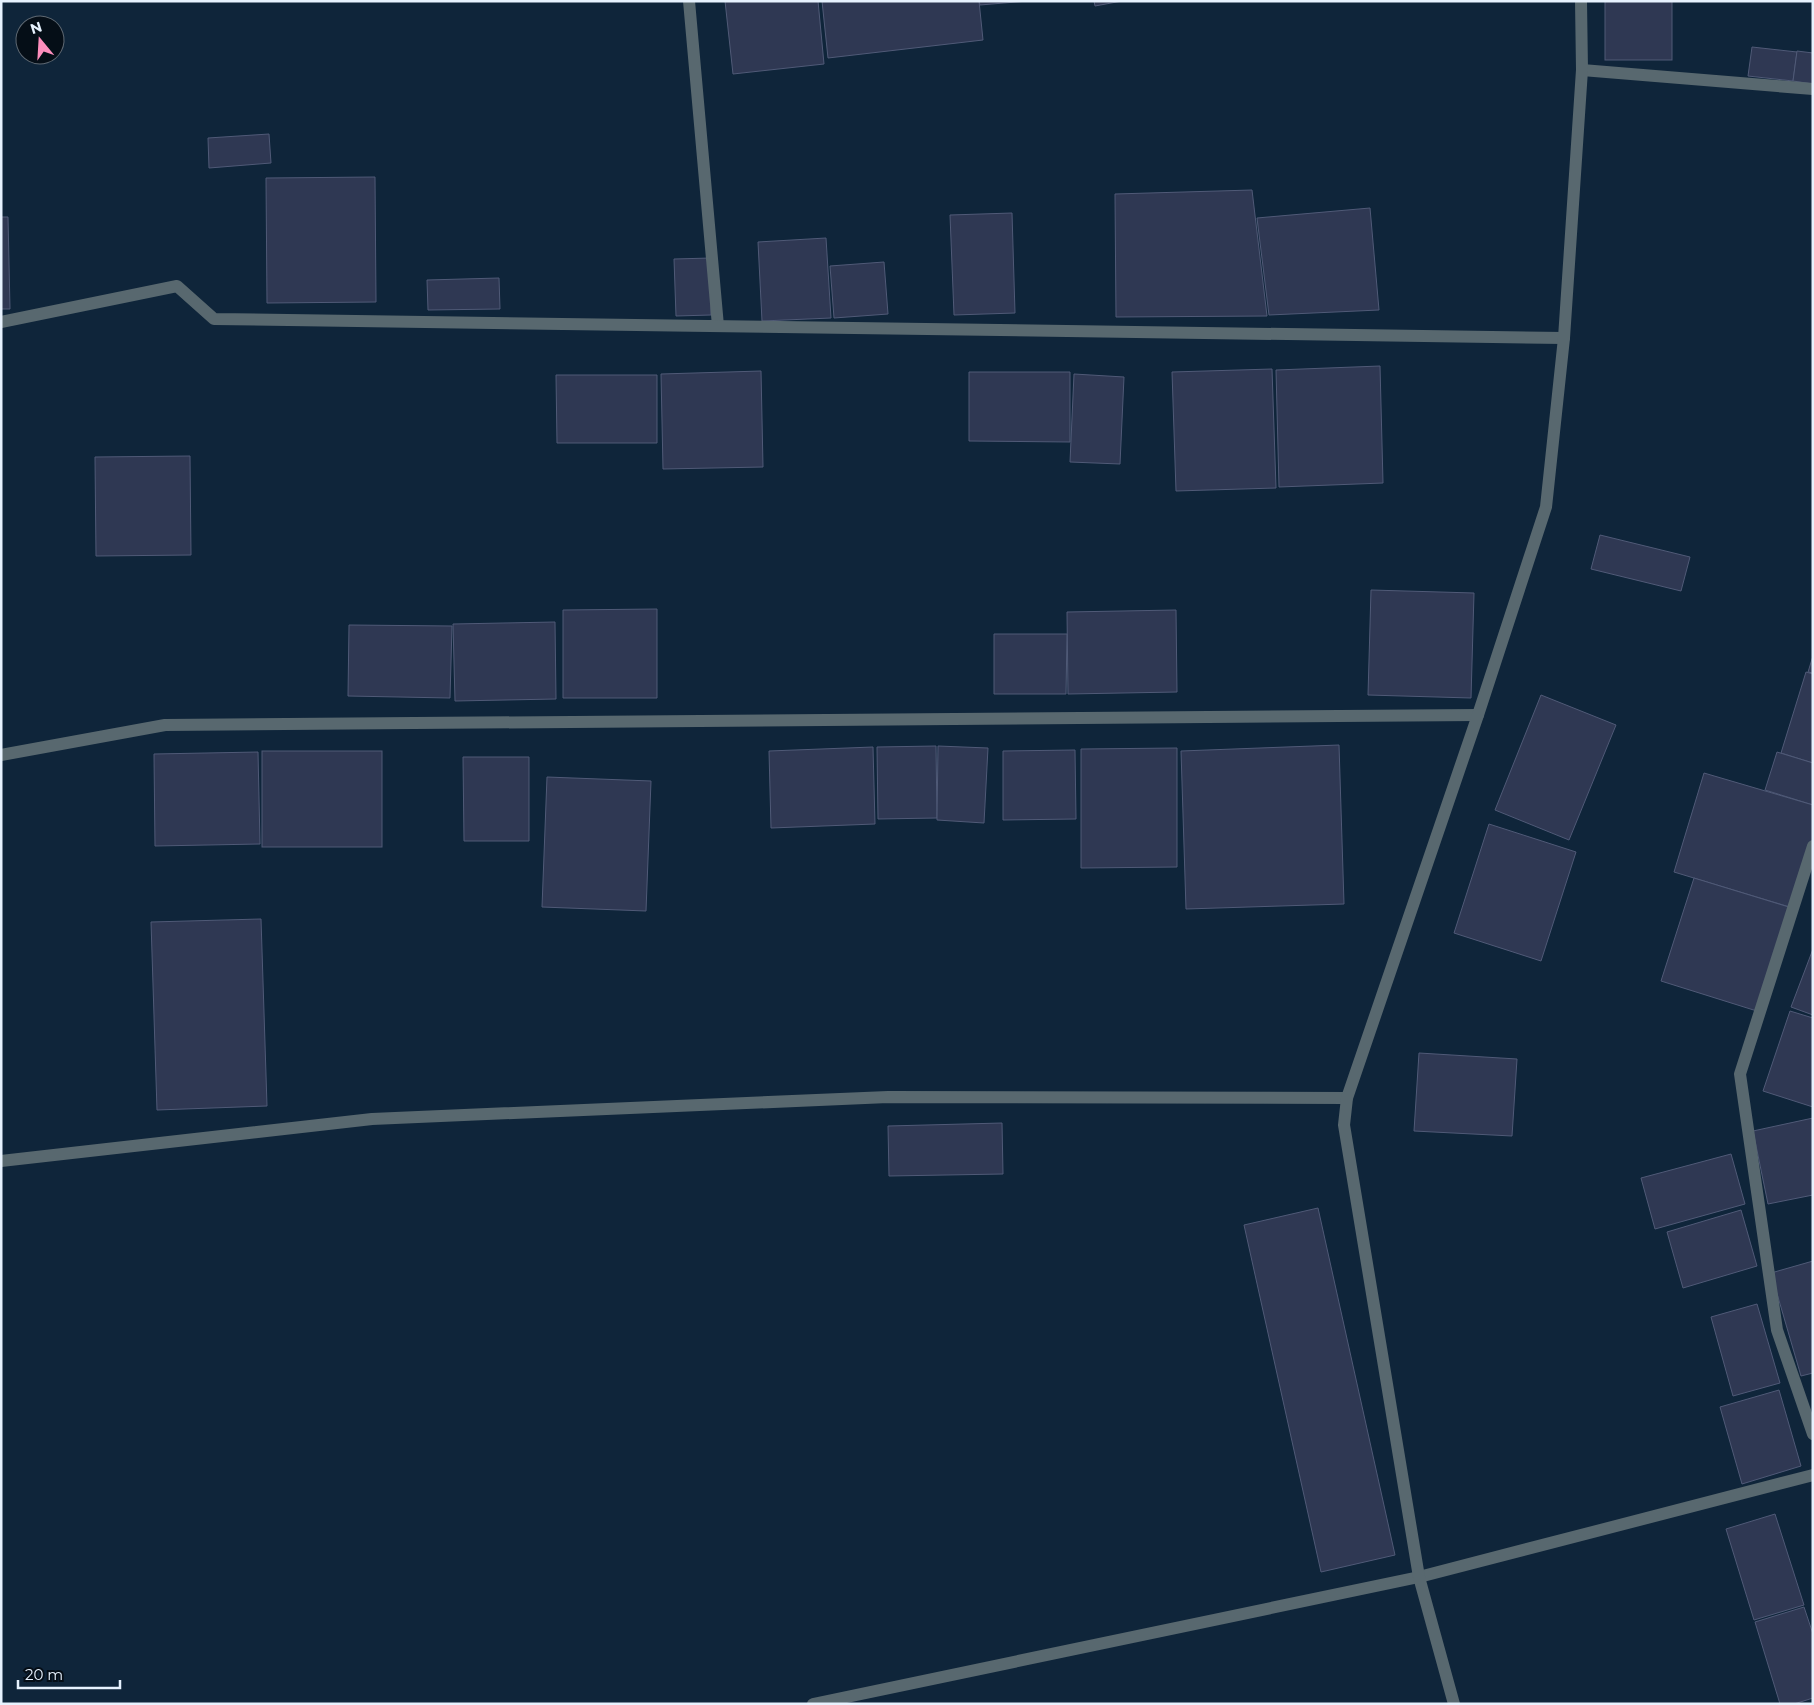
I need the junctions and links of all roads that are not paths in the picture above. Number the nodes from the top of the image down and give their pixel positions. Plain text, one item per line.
1 (689, 1) edge
2 (1581, 1) edge
3 (1582, 70) junction
4 (1813, 89) edge
5 (1, 322) edge
6 (718, 326) junction
7 (1564, 338) junction
8 (1478, 715) junction
9 (1, 755) edge
10 (1813, 846) edge
11 (1347, 1098) junction
12 (1, 1161) edge
13 (1813, 1434) edge
14 (1813, 1475) edge
15 (1419, 1577) junction
16 (814, 1704) edge
17 (1454, 1704) edge

1 - 6 street
2 - 3 street
3 - 4 street
3 - 7 street
5 - 6 street
6 - 7 street
7 - 8 street
8 - 9 street
8 - 11 street
10 - 13 street
11 - 12 street
11 - 15 street
14 - 15 street
15 - 16 street
15 - 17 street

